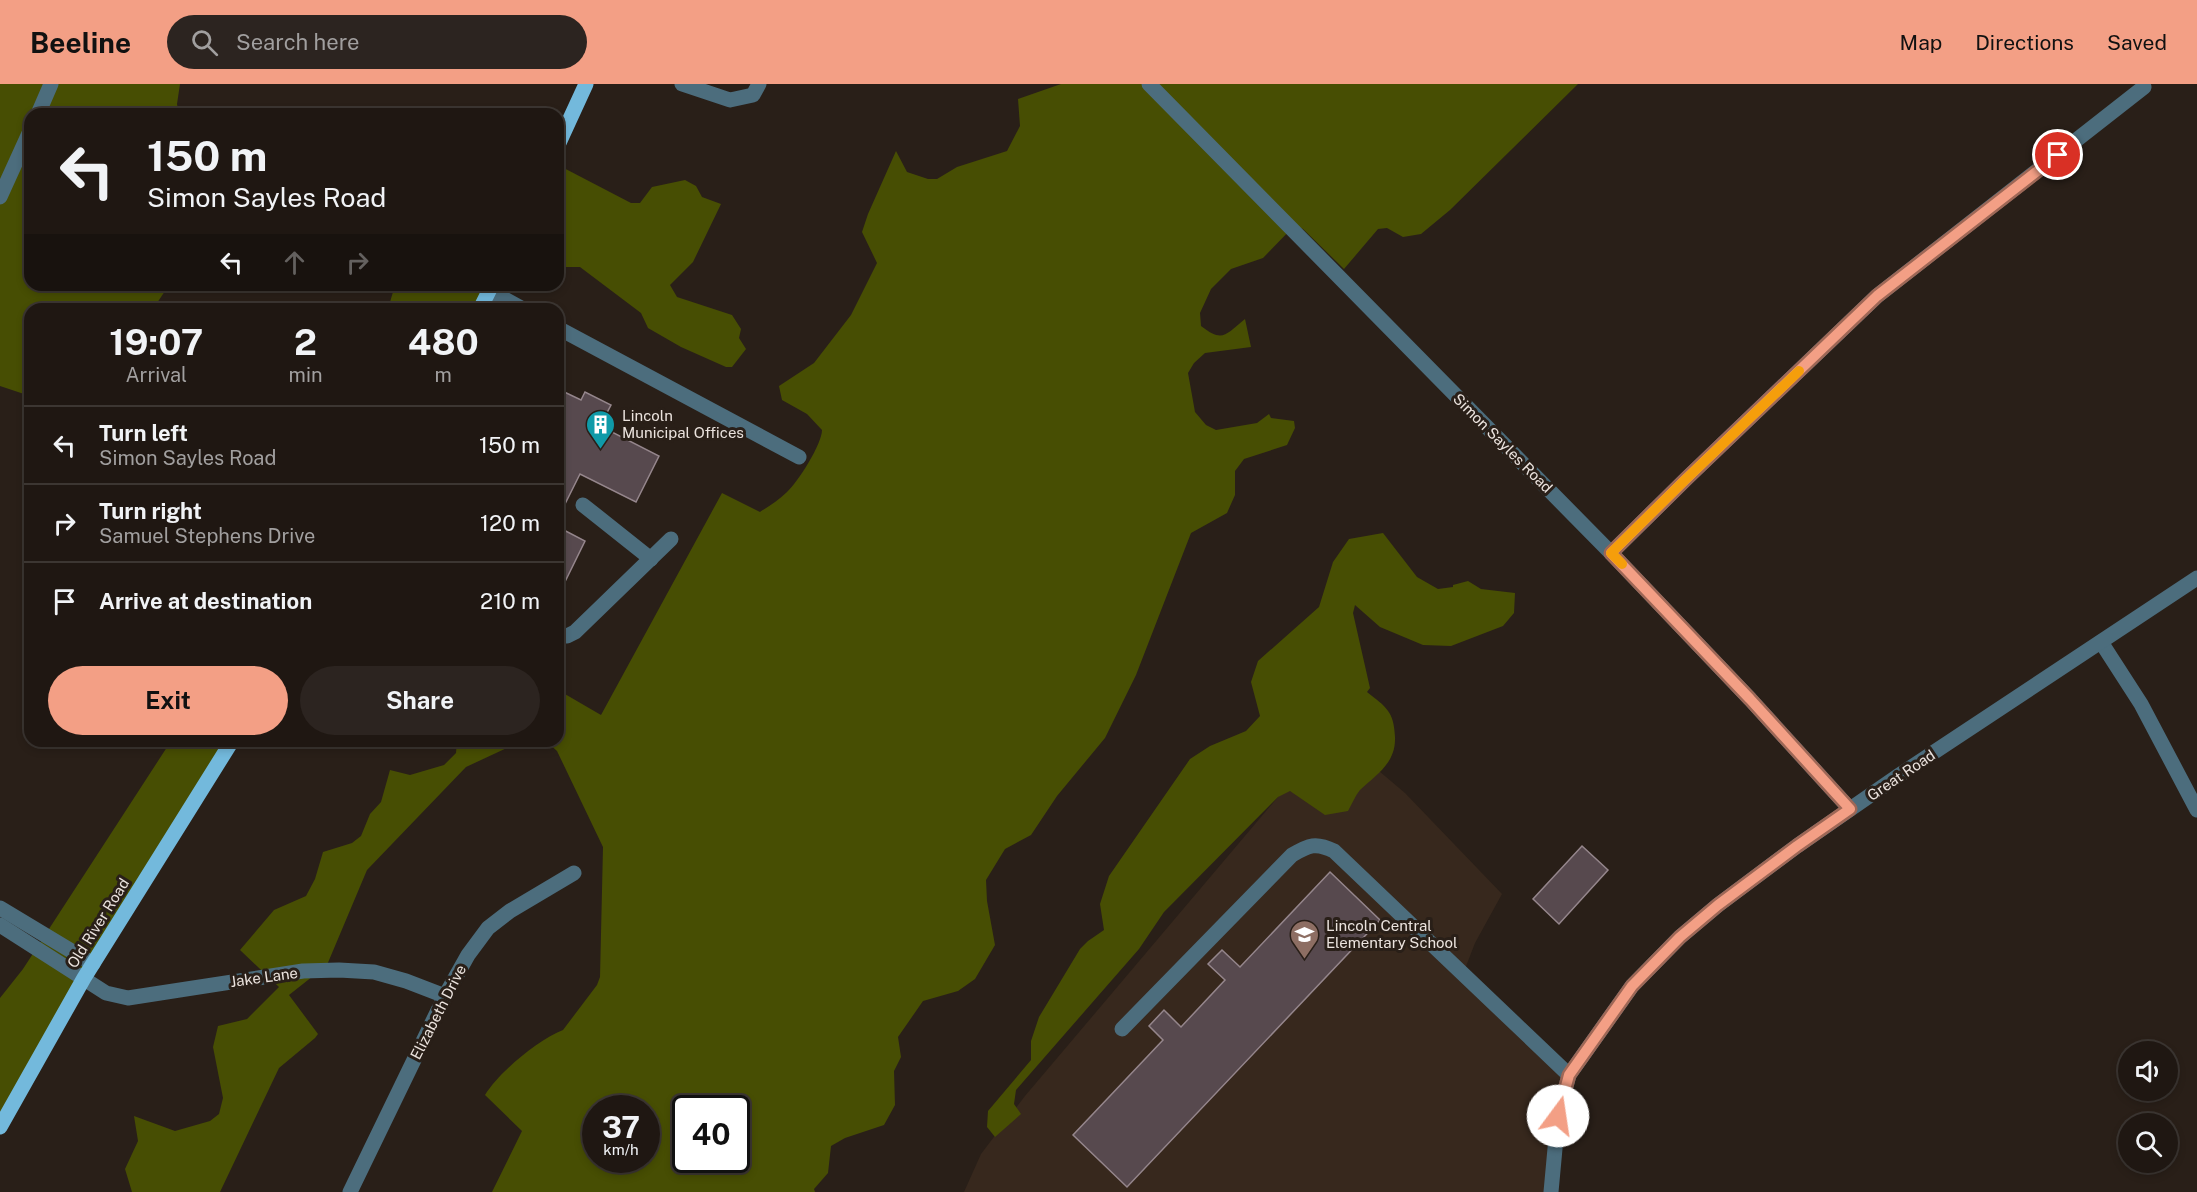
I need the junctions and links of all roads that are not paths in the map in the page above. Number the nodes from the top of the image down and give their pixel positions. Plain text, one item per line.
1 (51, 84) edge
2 (586, 84) edge
3 (682, 84) edge
4 (759, 84) edge
5 (1149, 84) edge
6 (2144, 87) dead end
7 (41, 108) edge
8 (564, 132) edge
9 (24, 144) edge
10 (0, 197) edge
11 (496, 291) edge
12 (514, 303) edge
13 (564, 331) edge
14 (800, 457) dead end
15 (583, 505) dead end
16 (671, 539) dead end
17 (1611, 553) junction
18 (651, 559) junction
19 (2197, 578) edge
20 (564, 636) edge
21 (2101, 642) junction
22 (228, 747) edge
23 (1850, 809) junction
24 (2197, 810) edge
25 (574, 873) dead end
26 (0, 908) edge
27 (0, 926) edge
28 (93, 964) junction
29 (84, 978) junction
30 (445, 996) junction
31 (1122, 1029) dead end
32 (1569, 1075) junction
33 (0, 1127) edge
34 (350, 1192) edge
35 (1551, 1192) edge

1 - 7 street
2 - 8 main road
3 - 4 street
5 - 17 street, Simon Sayles Road
6 - 17 street
9 - 10 street
11 - 12 street
13 - 14 street
15 - 18 street
16 - 18 street
17 - 23 street, Simon Sayles Road
18 - 20 street
19 - 21 street, Great Road
21 - 23 street, Great Road
21 - 24 street
22 - 28 main road, Old River Road
23 - 32 street, Great Road
25 - 30 street, Elizabeth Drive
26 - 28 street
27 - 29 street, Jake Lane
28 - 29 main road, Old River Road
29 - 30 street, Jake Lane
29 - 33 main road, Old River Road
30 - 34 street, Elizabeth Drive
31 - 32 street
32 - 35 street, Great Road

